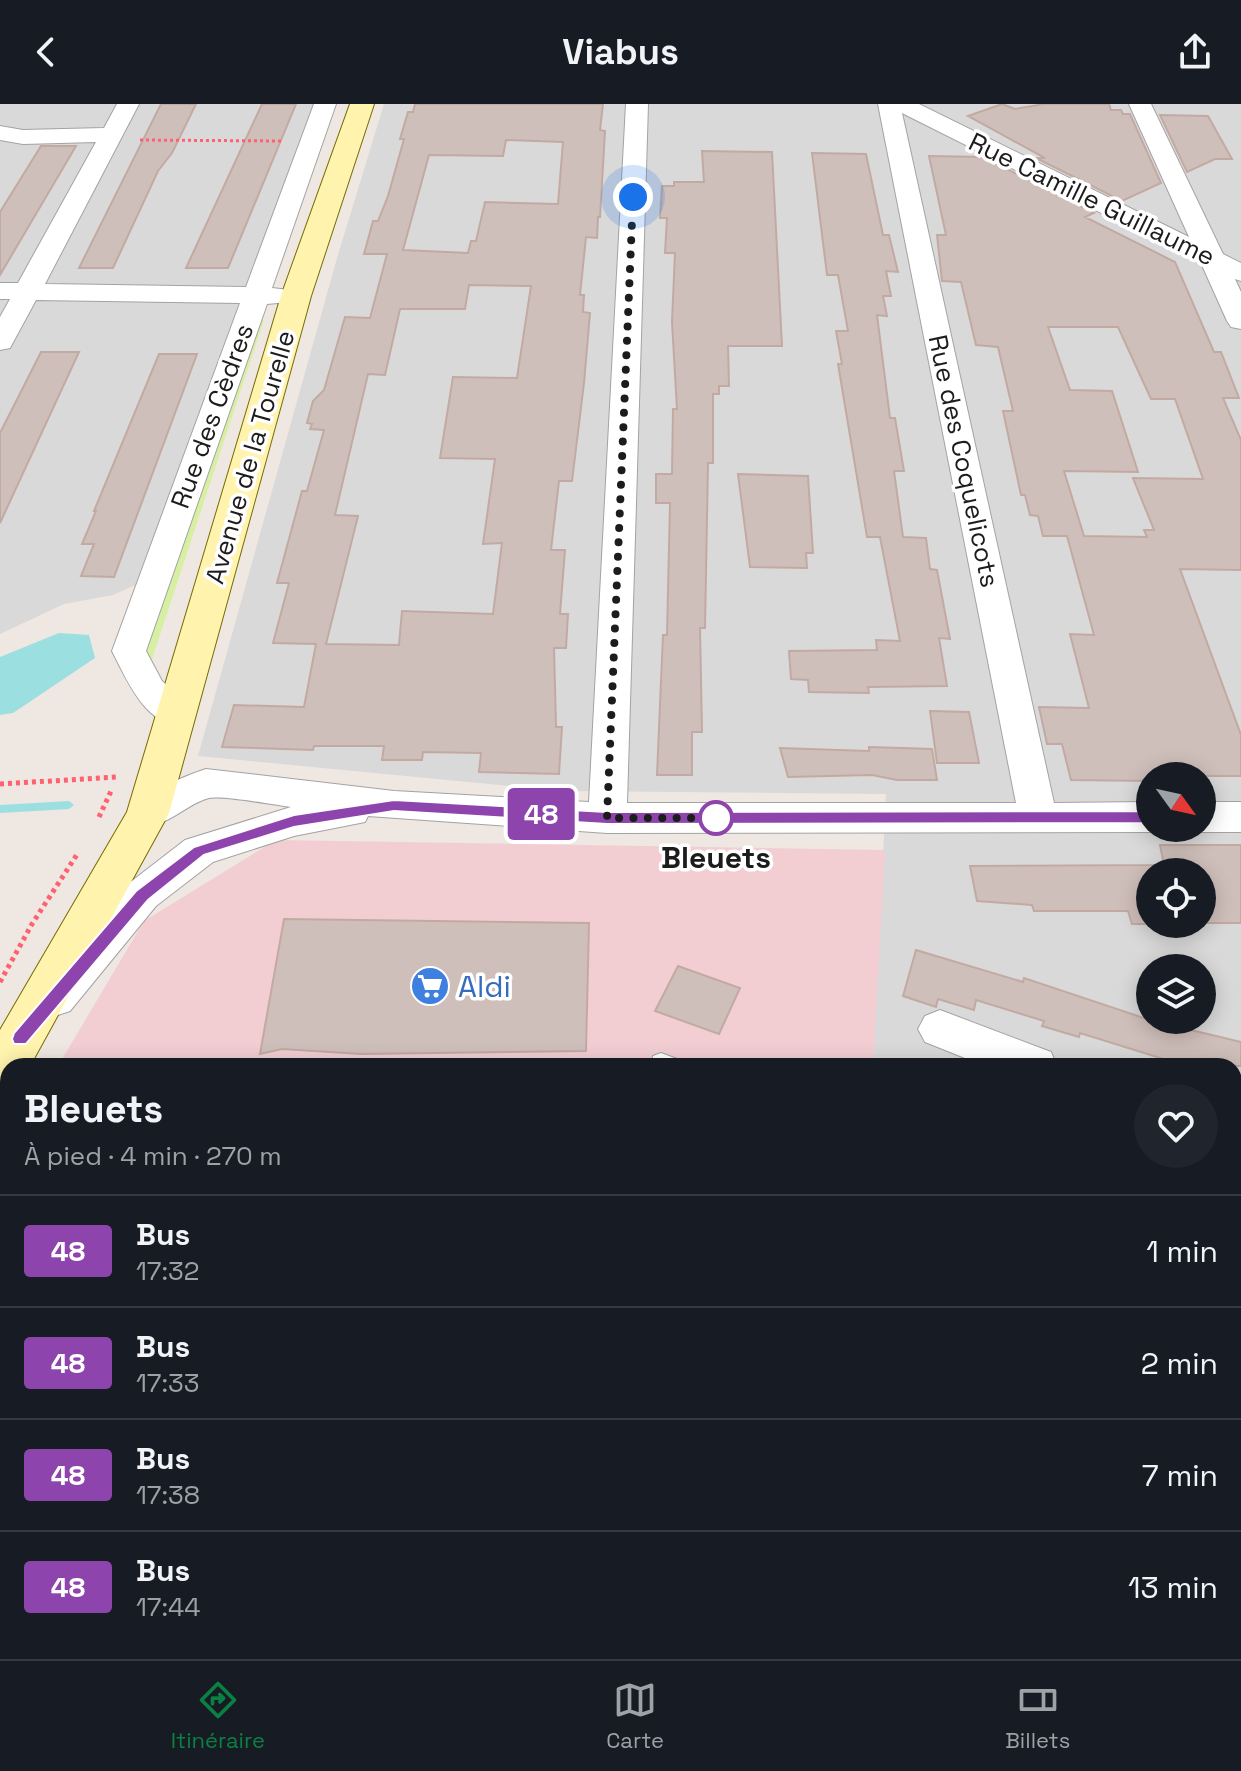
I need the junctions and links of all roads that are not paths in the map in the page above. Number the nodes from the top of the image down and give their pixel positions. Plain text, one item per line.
1 (128, 104) edge
2 (325, 104) edge
3 (362, 104) edge
4 (637, 104) edge
5 (889, 104) edge
6 (901, 104) edge
7 (1140, 104) edge
8 (0, 133) edge
9 (110, 137) junction
10 (1212, 259) junction
11 (1241, 273) edge
12 (13, 291) edge
13 (255, 295) junction
14 (296, 296) junction
15 (1241, 321) edge
16 (0, 342) edge
17 (192, 665) junction
18 (177, 714) junction
19 (206, 783) junction
20 (394, 805) junction
21 (148, 813) junction
22 (1038, 817) junction
23 (1136, 817) edge
24 (1216, 817) edge
25 (1241, 817) edge
26 (607, 818) junction
27 (940, 1029) dead end
28 (10, 1057) edge
29 (1014, 1058) edge

1 - 9 street
2 - 13 street, Rue des Cèdres
3 - 14 main road, Avenue de la Tourelle
4 - 26 street
5 - 22 street, Rue des Coquelicots
6 - 10 street, Rue Camille Guillaume
7 - 10 street
8 - 9 street
9 - 12 street
10 - 11 street, Rue Camille Guillaume
10 - 15 street
12 - 13 street
12 - 16 street
13 - 14 street
13 - 18 street, Rue des Cèdres
14 - 17 main road, Avenue de la Tourelle
17 - 18 main road, Avenue de la Tourelle
17 - 19 street
18 - 21 main road, Avenue de la Tourelle
19 - 20 street
19 - 21 street
20 - 26 street
20 - 28 street
21 - 28 main road, Avenue de la Tourelle
22 - 23 street
22 - 26 street
24 - 25 street
27 - 29 street

